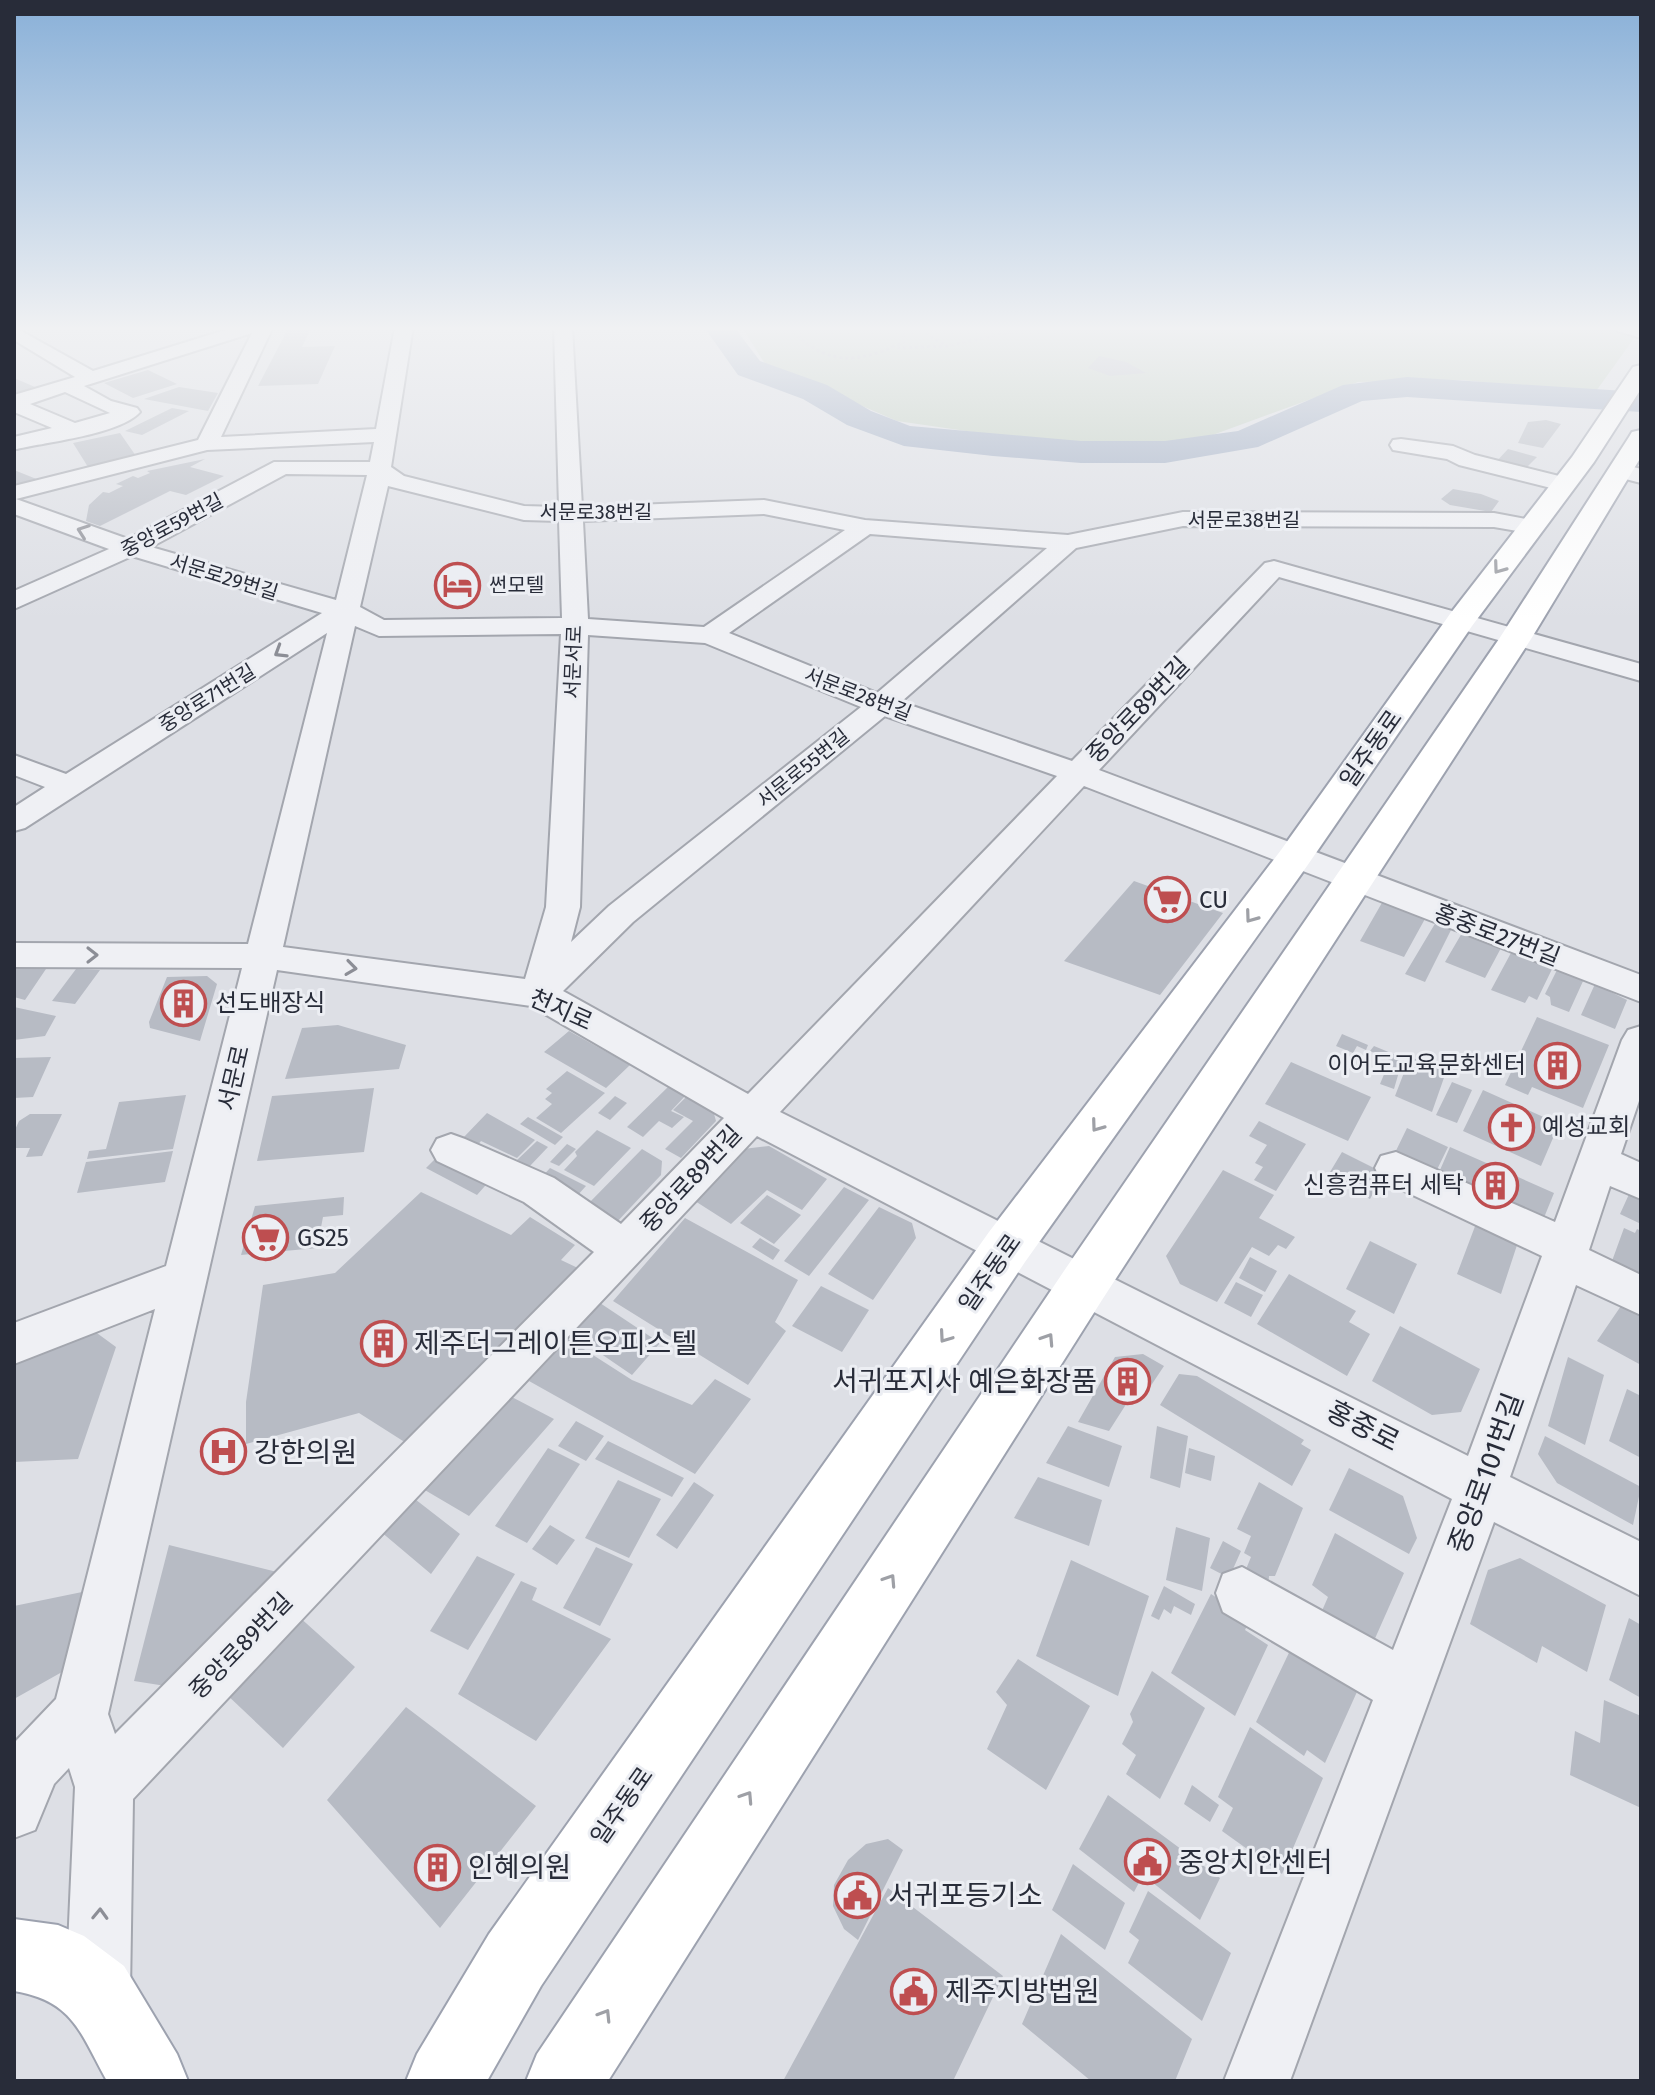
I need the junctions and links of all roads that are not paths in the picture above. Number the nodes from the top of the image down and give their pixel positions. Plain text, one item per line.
1 (62, 425) edge
2 (98, 425) edge
3 (216, 425) edge
4 (388, 425) edge
5 (567, 425) edge
6 (1623, 425) edge
7 (73, 430) junction
8 (17, 443) dead end
9 (207, 444) junction
10 (1401, 445) dead end
11 (383, 452) junction
12 (1609, 466) edge
13 (282, 467) junction
14 (14, 493) edge
15 (14, 506) edge
16 (571, 514) junction
17 (1253, 520) junction
18 (1529, 526) junction
19 (865, 527) junction
20 (1068, 542) junction
21 (130, 548) junction
22 (1274, 568) junction
23 (14, 601) edge
24 (345, 610) junction
25 (1461, 620) junction
26 (575, 626) junction
27 (709, 635) junction
28 (1515, 639) junction
29 (1641, 673) edge
30 (881, 705) junction
31 (14, 764) edge
32 (1078, 773) junction
33 (69, 786) junction
34 (14, 821) edge
35 (1294, 858) junction
36 (1353, 880) junction
37 (14, 955) edge
38 (263, 956) junction
39 (1641, 989) edge
40 (538, 994) junction
41 (1641, 1040) edge
42 (1630, 1109) edge
43 (751, 1115) junction
44 (451, 1150) dead end
45 (1598, 1162) junction
46 (1396, 1168) dead end
47 (1641, 1182) edge
48 (1007, 1247) junction
49 (624, 1250) junction
50 (1566, 1253) junction
51 (187, 1277) junction
52 (1084, 1284) junction
53 (1641, 1296) edge
54 (14, 1344) edge
55 (1482, 1487) junction
56 (1641, 1570) edge
57 (1242, 1593) dead end
58 (1406, 1688) junction
59 (80, 1714) junction
60 (21, 1784) edge
61 (104, 1787) junction
62 (14, 1955) edge
63 (98, 1992) junction
64 (150, 2081) edge
65 (444, 2081) edge
66 (564, 2081) edge
67 (1257, 2081) edge

1 - 7 street
2 - 7 street
3 - 9 street
4 - 11 street, 서문로
5 - 16 street, 서문서로
6 - 12 main road
7 - 8 street
9 - 11 street
9 - 13 street
9 - 14 street
10 - 12 street
11 - 13 street, 중앙로59번길
11 - 16 street, 서문로38번길
11 - 24 street, 서문로
12 - 18 main road, 일주동로
12 - 28 main road
13 - 21 street, 중앙로59번길
21 -> 15 street, 서문로29번길
16 - 19 street, 서문로38번길
16 - 26 street, 서문서로
17 - 18 street, 서문로38번길
17 - 20 street, 서문로38번길
17 - 22 street
18 -> 25 main road, 일주동로
19 - 20 street, 서문로38번길
19 - 27 street
20 - 30 street, 서문로55번길
21 - 23 street, 중앙로59번길
21 - 24 street, 서문로29번길
22 - 25 street
22 - 32 street, 중앙로89번길
24 - 26 street, 서문로28번길
24 -> 33 street, 중앙로71번길
24 - 38 street, 서문로
25 - 28 street
25 - 35 main road, 일주동로
26 - 27 street, 서문로28번길
26 - 40 street, 서문서로
27 - 30 street, 서문로28번길
28 - 29 street
28 - 36 main road
30 - 32 street, 서문로28번길
30 - 40 street, 서문로55번길
31 - 33 street
32 - 35 street, 서문로28번길
32 - 43 street, 중앙로89번길
33 - 34 street, 중앙로71번길
35 - 36 street, 서문로28번길
35 -> 48 main road, 일주동로
36 - 39 street, 홍중로27번길
36 - 52 main road
37 -> 38 street, 천지로
38 -> 40 street, 천지로
38 - 51 street, 서문로
40 - 43 street, 천지로
41 - 42 street, 중앙로101번길
42 - 45 street, 중앙로101번길
43 - 48 street, 천지로
43 - 49 street, 중앙로89번길
44 - 49 street
45 - 47 street
45 - 50 street, 중앙로101번길
46 - 50 street
48 - 52 street, 홍중로
48 -> 65 main road, 일주동로
49 - 61 street, 중앙로89번길
50 - 53 street
50 - 55 street, 중앙로101번길
51 - 54 street
51 - 59 street, 서문로
52 - 55 street, 홍중로
66 -> 52 main road
55 - 56 street, 홍중로
55 - 58 street, 중앙로101번길
57 - 58 street
58 - 67 street, 중앙로101번길
59 - 60 street, 서문로
59 - 61 street
63 -> 61 street
62 - 63 main road
63 - 64 main road

